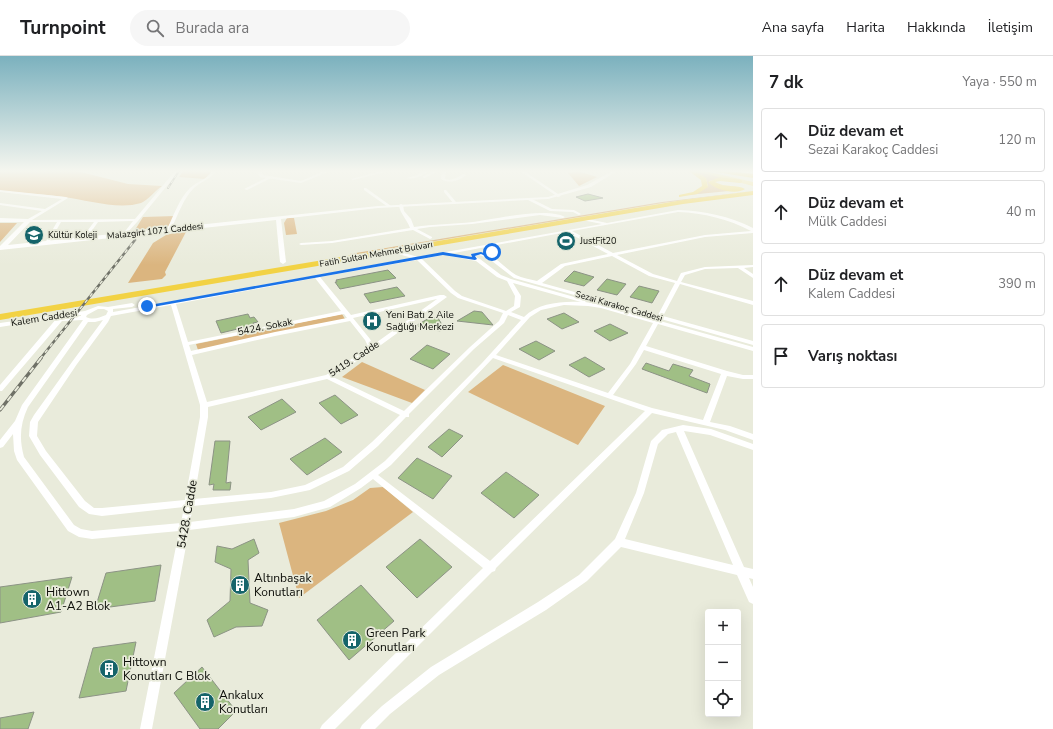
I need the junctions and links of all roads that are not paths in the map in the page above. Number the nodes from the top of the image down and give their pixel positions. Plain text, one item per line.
1 (59, 202) edge
2 (151, 202) edge
3 (181, 202) edge
4 (384, 202) edge
5 (466, 202) edge
6 (536, 202) edge
7 (651, 202) edge
8 (683, 202) edge
9 (455, 203) joint
10 (0, 204) edge
11 (401, 205) junction
12 (389, 206) junction
13 (46, 210) junction
14 (619, 213) junction
15 (581, 216) junction
16 (278, 217) junction
17 (562, 217) junction
18 (632, 219) junction
19 (0, 220) edge
20 (60, 220) junction
21 (97, 220) junction
22 (137, 220) junction
23 (28, 221) junction
24 (605, 224) junction
25 (169, 229) junction
26 (413, 229) junction
27 (567, 230) junction
28 (753, 231) edge
29 (125, 234) junction
30 (84, 238) junction
31 (430, 238) junction
32 (47, 243) junction
33 (301, 244) dead end
34 (498, 244) junction
35 (1, 249) edge
36 (394, 250) junction
37 (418, 253) junction
38 (443, 254) junction
39 (408, 255) junction
40 (612, 255) junction
41 (490, 257) junction
42 (475, 259) junction
43 (283, 262) junction
44 (753, 266) edge
45 (740, 267) junction
46 (316, 276) junction
47 (753, 276) edge
48 (509, 280) junction
49 (538, 283) junction
50 (678, 284) junction
51 (456, 294) junction
52 (444, 297) junction
53 (174, 302) junction
54 (753, 303) edge
55 (606, 307) junction
56 (87, 308) junction
57 (0, 309) edge
58 (109, 309) junction
59 (344, 312) junction
60 (506, 313) junction
61 (0, 317) edge
62 (350, 318) junction
63 (60, 319) junction
64 (84, 319) junction
65 (525, 319) junction
66 (658, 319) junction
67 (0, 325) edge
68 (101, 327) junction
69 (80, 328) junction
70 (0, 329) edge
71 (753, 343) edge
72 (185, 344) junction
73 (642, 347) junction
74 (372, 348) junction
75 (753, 349) edge
76 (188, 354) junction
77 (492, 356) junction
78 (725, 372) junction
79 (328, 377) junction
80 (753, 377) edge
81 (0, 389) edge
82 (609, 396) junction
83 (204, 405) junction
84 (650, 410) junction
85 (406, 415) junction
86 (18, 423) junction
87 (706, 423) junction
88 (679, 429) junction
89 (753, 437) edge
90 (0, 443) edge
91 (753, 447) edge
92 (374, 476) junction
93 (189, 503) junction
94 (185, 526) junction
95 (619, 542) junction
96 (491, 568) junction
97 (742, 572) junction
98 (753, 574) edge
99 (753, 599) edge
100 (146, 729) edge
101 (326, 729) edge
102 (366, 729) edge

1 - 13 street
2 - 22 street
3 - 25 street
4 - 12 street
5 - 9 street, Malazgirt 1071 Caddesi
6 - 15 street
7 - 15 highway, Fatih Sultan Mehmet Bulvarı
8 - 14 highway, Fatih Sultan Mehmet Bulvarı
9 - 11 street, Malazgirt 1071 Caddesi
10 - 13 street
11 - 12 street, Malazgirt 1071 Caddesi
11 - 26 street
12 - 16 street, Malazgirt 1071 Caddesi
13 - 23 street
14 - 15 highway, Fatih Sultan Mehmet Bulvarı
14 - 18 street
15 - 17 highway, Fatih Sultan Mehmet Bulvarı
15 - 24 street
15 - 37 highway, Fatih Sultan Mehmet Bulvarı
16 - 25 street, Malazgirt 1071 Caddesi
16 - 43 street
17 - 26 street
17 - 31 highway, Fatih Sultan Mehmet Bulvarı
18 - 24 street
18 - 28 street
19 - 23 street
20 - 21 street
20 - 23 street
20 - 32 street
21 - 22 street
21 - 30 street
22 - 29 street
23 - 35 street
24 - 27 street
25 - 29 street, Malazgirt 1071 Caddesi
26 - 31 street
26 - 33 street
27 - 34 street
27 - 37 street
27 - 40 street
28 - 40 street
29 - 30 street, Malazgirt 1071 Caddesi
30 - 32 street, Malazgirt 1071 Caddesi
31 - 43 highway, Fatih Sultan Mehmet Bulvarı
32 - 35 street, Malazgirt 1071 Caddesi
34 - 38 street
34 - 41 street
36 - 37 highway, Fatih Sultan Mehmet Bulvarı
36 - 39 street
36 - 58 highway, Fatih Sultan Mehmet Bulvarı
37 - 38 street
37 - 39 street
37 - 46 street
37 - 51 street
38 - 42 street
39 - 58 street
40 - 49 street
40 - 50 street
41 - 42 street
41 - 49 street, Sezai Karakoç Caddesi
42 - 48 street
43 - 57 highway, Fatih Sultan Mehmet Bulvarı
44 - 45 street
45 - 47 street
45 - 50 street
46 - 53 street
46 - 59 street
48 - 55 street
48 - 60 street
49 - 66 street, Sezai Karakoç Caddesi
50 - 54 street
50 - 66 street
51 - 52 street
51 - 60 street
52 - 62 street
52 - 74 street, 5419. Cadde
53 - 58 street
53 - 72 street, 5428. Cadde
55 - 65 street
55 - 66 street
56 - 58 highway, Fatih Sultan Mehmet Bulvarı
56 - 61 highway, Fatih Sultan Mehmet Bulvarı
56 - 64 street
56 - 67 street, Kalem Caddesi
58 - 64 street, Kalem Caddesi
58 - 68 street
59 - 62 street
59 - 72 street, 5424. Sokak
60 - 65 street
60 - 85 street
62 - 74 street
62 - 76 street
63 - 64 street, Kalem Caddesi
63 - 70 street, Kalem Caddesi
63 - 81 street
64 - 69 street
65 - 77 street
66 - 71 street, Sezai Karakoç Caddesi
66 - 73 street
66 - 75 street
68 - 69 street
68 - 93 street
69 - 86 street
72 - 76 street, 5428. Cadde
73 - 78 street
73 - 82 street
74 - 79 street, 5419. Cadde
76 - 83 street, 5428. Cadde
77 - 82 street
77 - 92 street
78 - 80 street
78 - 87 street
79 - 83 street, 5419. Cadde
79 - 85 street
82 - 84 street
83 - 93 street, 5428. Cadde
84 - 87 street
84 - 96 street
85 - 93 street
86 - 90 street
86 - 94 street
87 - 89 street
88 - 91 street
88 - 95 street
88 - 97 street
92 - 94 street
92 - 96 street
93 - 94 street, 5428. Cadde
94 - 100 street, 5428. Cadde
95 - 97 street
95 - 102 street
96 - 101 street
97 - 98 street
97 - 99 street

